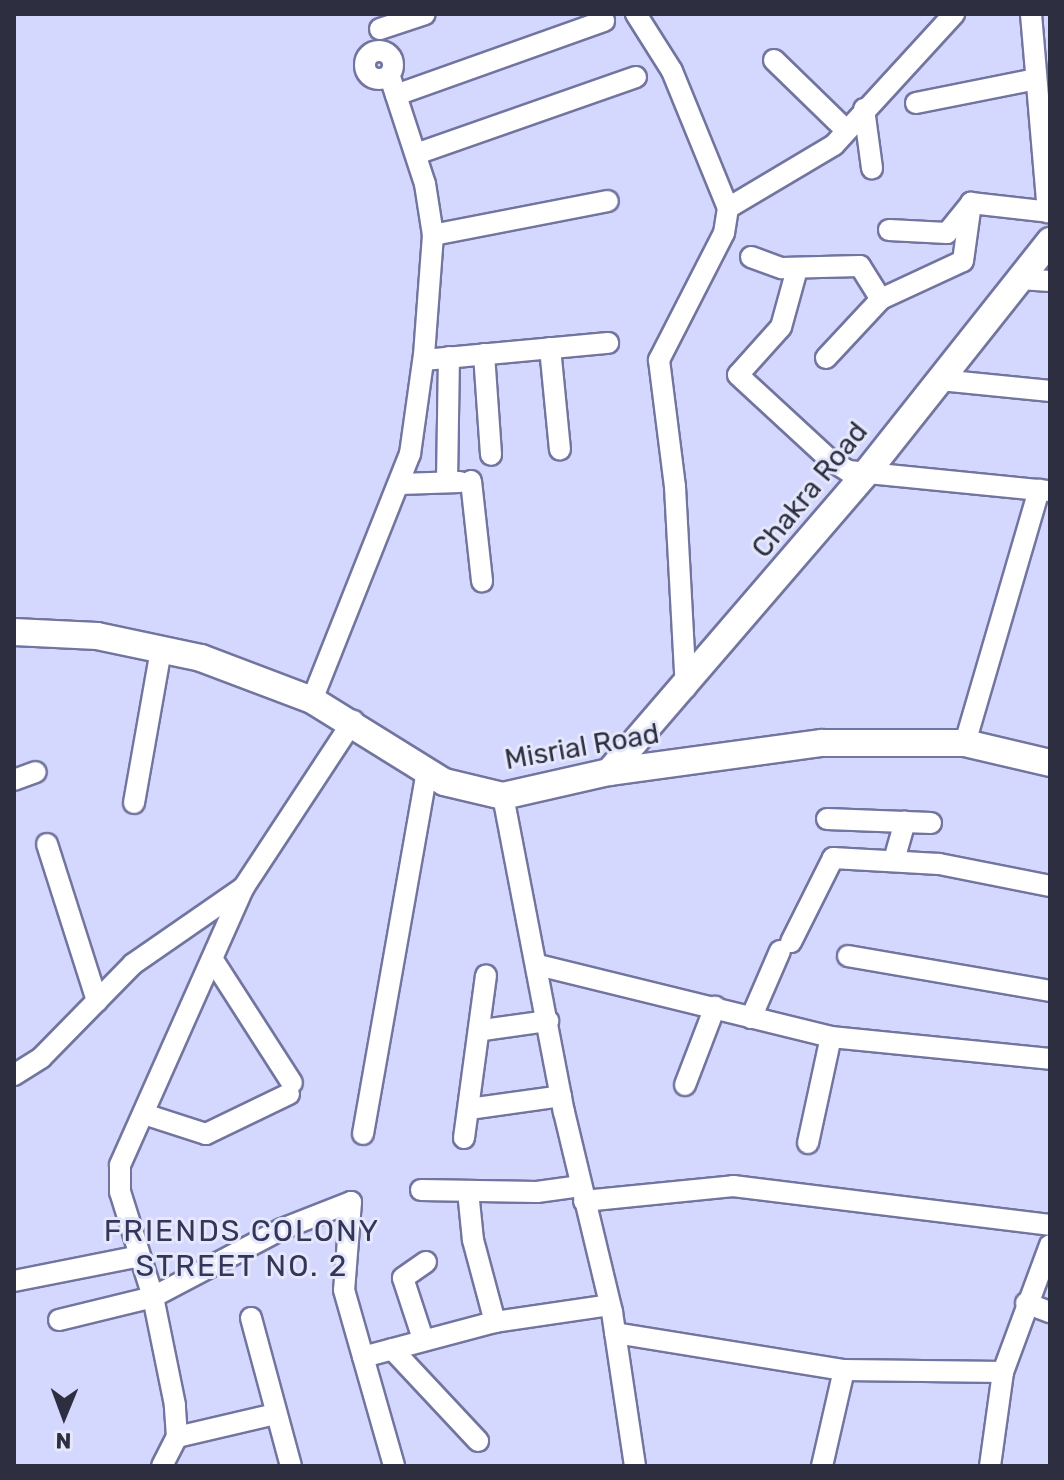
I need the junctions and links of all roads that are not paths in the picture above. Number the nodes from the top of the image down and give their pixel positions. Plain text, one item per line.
1 (425, 14) edge
2 (636, 14) edge
3 (954, 14) edge
4 (1031, 14) edge
5 (604, 21) dead end
6 (378, 22) edge
7 (774, 60) dead end
8 (636, 77) dead end
9 (1036, 79) junction
10 (393, 86) junction
11 (916, 103) dead end
12 (864, 109) junction
13 (846, 130) junction
14 (416, 154) junction
15 (872, 168) dead end
16 (608, 201) dead end
17 (971, 203) junction
18 (728, 208) junction
19 (1049, 212) edge
20 (889, 230) dead end
21 (433, 235) junction
22 (1050, 241) edge
23 (751, 257) dead end
24 (797, 269) junction
25 (1020, 279) junction
26 (1050, 281) edge
27 (881, 299) junction
28 (608, 343) dead end
29 (550, 348) junction
30 (484, 354) junction
31 (449, 357) junction
32 (826, 358) dead end
33 (424, 360) junction
34 (940, 380) junction
35 (1050, 391) edge
36 (560, 450) dead end
37 (491, 455) dead end
38 (867, 472) junction
39 (447, 482) junction
40 (400, 484) junction
41 (1045, 491) edge
42 (482, 581) dead end
43 (14, 632) edge
44 (161, 650) junction
45 (686, 688) junction
46 (312, 700) junction
47 (353, 721) junction
48 (965, 743) junction
49 (1050, 763) edge
50 (427, 771) junction
51 (36, 772) dead end
52 (609, 772) junction
53 (14, 780) edge
54 (503, 796) junction
55 (134, 803) dead end
56 (827, 819) dead end
57 (905, 822) junction
58 (931, 823) dead end
59 (47, 844) dead end
60 (894, 860) junction
61 (1050, 886) edge
62 (244, 887) junction
63 (848, 956) dead end
64 (213, 960) junction
65 (538, 965) junction
66 (486, 975) dead end
67 (1050, 991) edge
68 (97, 1001) junction
69 (715, 1007) junction
70 (751, 1018) junction
71 (548, 1021) junction
72 (483, 1030) junction
73 (831, 1037) junction
74 (1050, 1059) edge
75 (14, 1075) edge
76 (685, 1085) dead end
77 (561, 1096) junction
78 (469, 1109) junction
79 (144, 1114) junction
80 (363, 1134) dead end
81 (464, 1138) dead end
82 (808, 1143) dead end
83 (421, 1190) dead end
84 (468, 1191) junction
85 (583, 1194) junction
86 (1050, 1225) edge
87 (1049, 1252) edge
88 (140, 1256) junction
89 (426, 1262) dead end
90 (14, 1281) edge
91 (153, 1297) junction
92 (1026, 1303) junction
93 (610, 1305) junction
94 (1050, 1312) edge
95 (251, 1318) dead end
96 (59, 1320) dead end
97 (495, 1322) junction
98 (615, 1333) junction
99 (423, 1339) junction
100 (392, 1349) junction
101 (363, 1357) junction
102 (844, 1370) junction
103 (1003, 1372) junction
104 (275, 1414) junction
105 (177, 1437) junction
106 (478, 1441) dead end
107 (162, 1466) edge
108 (291, 1466) edge
109 (394, 1466) edge
110 (635, 1466) edge
111 (822, 1466) edge
112 (990, 1466) edge

1 - 6 street
2 - 18 street
3 - 12 street
4 - 9 street
5 - 10 street
6 - 10 street
7 - 13 street
8 - 14 street
9 - 11 street
9 - 19 street
10 - 14 street
12 - 13 street
12 - 15 street
13 - 18 street
14 - 21 street
16 - 21 street
17 - 19 street
17 - 20 street
17 - 27 street
18 - 45 street
21 - 33 street
22 - 25 main road, Chakra Road
23 - 24 street
24 - 27 street
24 - 38 street
25 - 26 street
25 - 34 main road, Chakra Road
27 - 32 street
28 - 29 street
29 - 30 street
29 - 36 street
30 - 31 street
30 - 37 street
31 - 33 street
31 - 39 street
33 - 40 street
34 - 35 street
34 - 38 main road, Chakra Road
38 - 41 street
38 - 45 main road, Chakra Road
39 - 40 street
39 - 42 street
40 - 46 street
41 - 48 street
43 - 44 main road, Misrial Road
44 - 46 main road, Misrial Road
44 - 55 street
45 - 52 main road, Chakra Road
46 - 47 main road, Misrial Road
47 - 50 main road, Misrial Road
47 - 62 street
48 - 49 main road, Misrial Road
48 - 52 main road, Misrial Road
50 - 54 main road, Misrial Road
50 - 80 street
51 - 53 street
52 - 54 main road, Misrial Road
54 - 65 street
56 - 57 street
57 - 58 street
57 - 60 street
59 - 68 street
60 - 61 street
60 - 70 street
62 - 64 street
62 - 68 street
63 - 67 street
64 - 79 street
64 - 79 street
65 - 69 street
65 - 71 street
66 - 72 street
68 - 75 street
69 - 70 street
69 - 76 street
70 - 73 street
71 - 72 street
71 - 77 street
72 - 78 street
73 - 74 street
73 - 82 street
77 - 78 street
77 - 85 street
78 - 81 street
79 - 88 street
83 - 84 street
84 - 85 street
84 - 97 street
85 - 86 street
85 - 93 street
87 - 92 street
88 - 90 street
88 - 91 street
89 - 99 street
91 - 96 street
91 - 101 street
91 - 105 street
92 - 94 street
92 - 103 street
93 - 97 street
93 - 98 street
95 - 104 street
97 - 99 street
98 - 102 street
98 - 110 street
99 - 100 street
100 - 101 street
100 - 106 street
101 - 109 street
102 - 103 street
102 - 111 street
103 - 112 street
104 - 105 street
104 - 108 street
105 - 107 street

